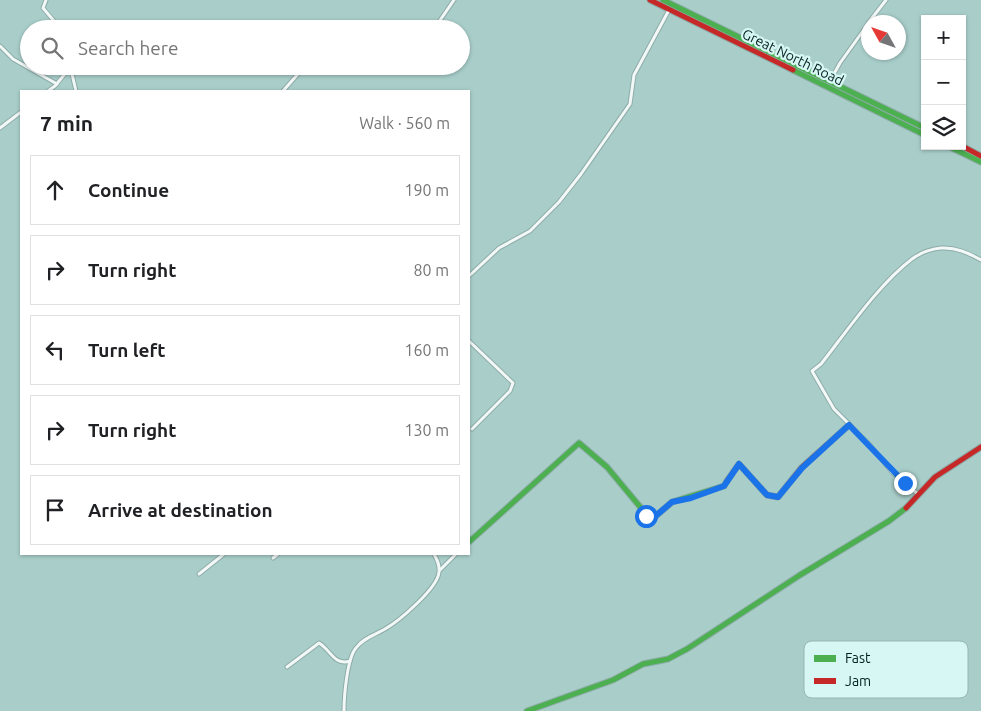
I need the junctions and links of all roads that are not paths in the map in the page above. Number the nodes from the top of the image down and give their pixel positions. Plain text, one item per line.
1 (46, 0) edge
2 (454, 0) edge
3 (650, 0) edge
4 (664, 0) edge
5 (886, 0) edge
6 (670, 9) junction
7 (875, 15) edge
8 (53, 20) edge
9 (440, 20) edge
10 (861, 34) edge
11 (0, 46) edge
12 (20, 63) edge
13 (41, 75) edge
14 (63, 75) edge
15 (72, 75) edge
16 (297, 75) edge
17 (830, 82) junction
18 (57, 84) junction
19 (49, 90) edge
20 (76, 90) edge
21 (284, 90) edge
22 (20, 113) edge
23 (921, 126) edge
24 (0, 128) edge
25 (921, 133) edge
26 (966, 148) edge
27 (956, 150) edge
28 (981, 156) edge
29 (981, 162) edge
30 (981, 260) edge
31 (470, 275) edge
32 (470, 342) edge
33 (849, 425) junction
34 (472, 429) dead end
35 (981, 447) edge
36 (919, 496) junction
37 (470, 541) edge
38 (223, 555) edge
39 (277, 555) edge
40 (434, 555) edge
41 (455, 555) edge
42 (273, 558) dead end
43 (440, 570) junction
44 (198, 574) dead end
45 (350, 661) junction
46 (287, 667) dead end
47 (344, 711) edge
48 (527, 711) edge

1 - 8 street
2 - 9 street
3 - 6 main road, Great North Road
4 - 17 main road, Great North Road
5 - 7 street
6 - 25 main road, Great North Road
6 - 31 street
10 - 17 street
11 - 12 street
13 - 18 street
14 - 18 street
15 - 20 street
16 - 21 street
17 - 23 main road, Great North Road
18 - 19 street
22 - 24 street
26 - 28 main road
27 - 29 main road
30 - 33 street
32 - 34 street
33 - 36 street
33 - 37 main road
35 - 36 main road
36 - 48 main road
38 - 44 street
39 - 42 street
40 - 43 street
41 - 43 street
43 - 45 street
45 - 46 street
45 - 47 street

